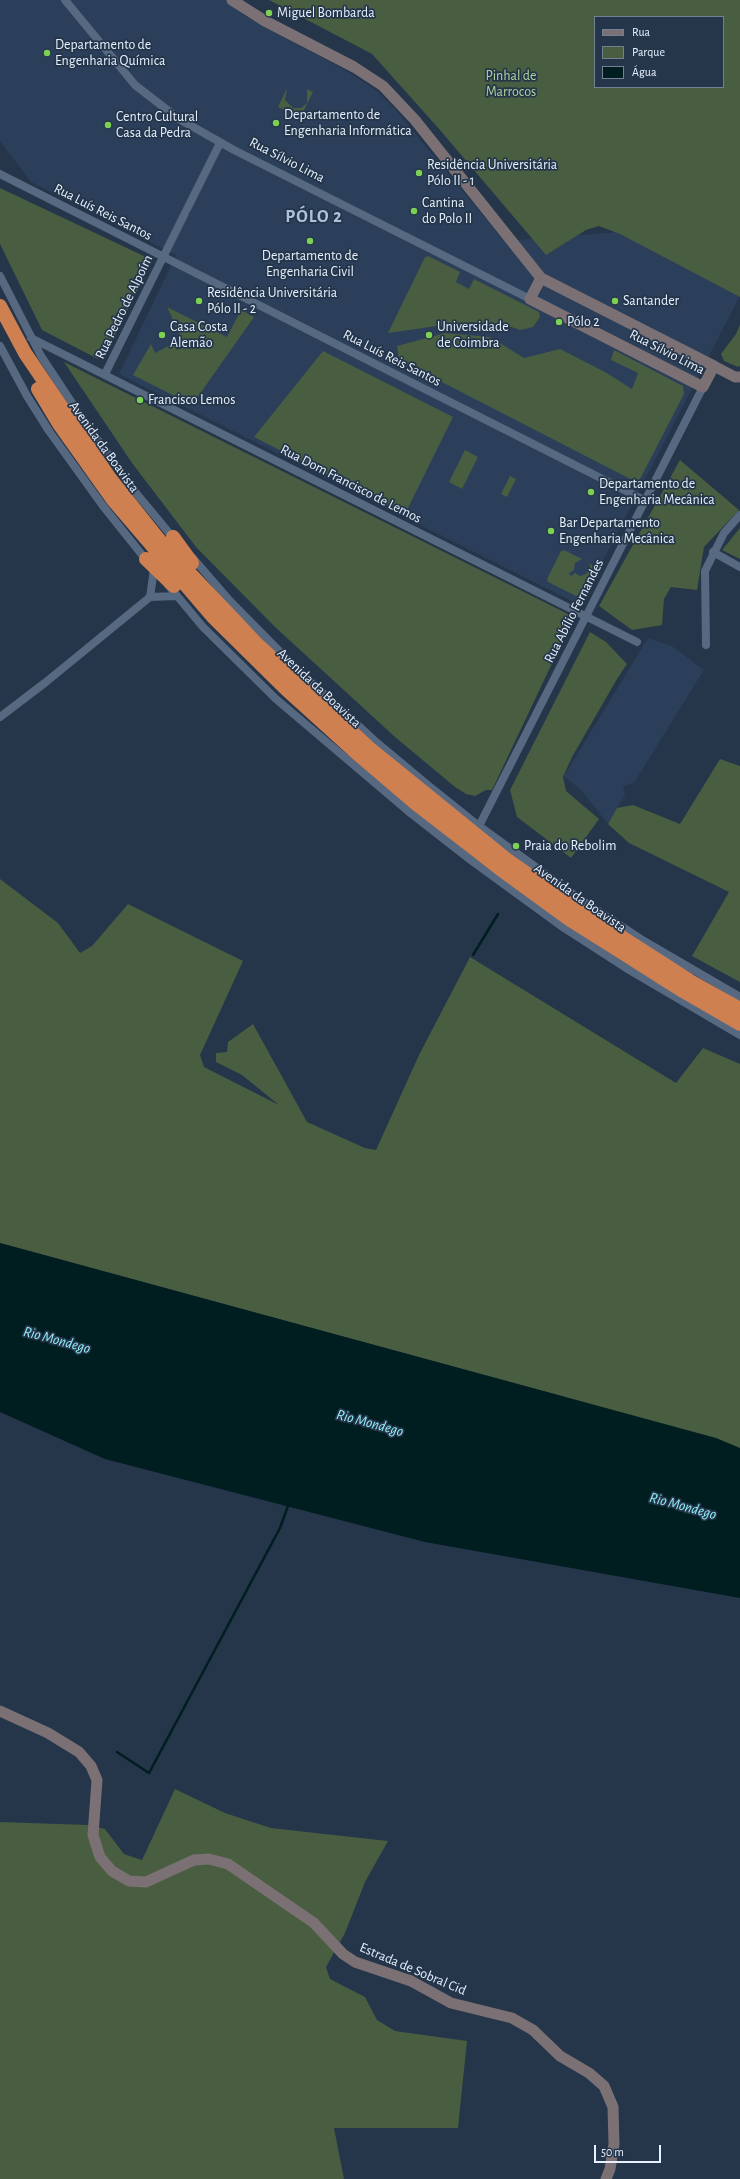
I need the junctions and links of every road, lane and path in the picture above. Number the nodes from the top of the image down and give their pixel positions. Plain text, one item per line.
1 (65, 0) edge
2 (232, 0) edge
3 (220, 143) junction
4 (0, 175) edge
5 (164, 257) junction
6 (0, 276) edge
7 (541, 278) junction
8 (530, 299) junction
9 (0, 306) edge
10 (0, 323) edge
11 (0, 346) edge
12 (714, 366) junction
13 (105, 374) junction
14 (740, 377) edge
15 (703, 387) junction
16 (644, 500) junction
17 (740, 516) edge
18 (173, 537) junction
19 (712, 552) junction
20 (150, 564) junction
21 (740, 567) edge
22 (177, 596) junction
23 (150, 597) junction
24 (218, 612) junction
25 (586, 617) junction
26 (637, 642) dead end
27 (706, 645) dead end
28 (0, 717) edge
29 (478, 826) junction
30 (740, 997) edge
31 (740, 1009) edge
32 (740, 1024) edge
33 (740, 1035) edge
34 (0, 1711) edge
35 (606, 2179) edge

1 - 3 street, Rua Sílvio Lima
2 - 7 street
3 - 5 street, Rua Pedro de Alpoím
3 - 8 street, Rua Sílvio Lima
4 - 5 street, Rua Luís Reis Santos
5 - 13 street, Rua Pedro de Alpoím
5 - 16 street, Rua Luís Reis Santos
6 - 18 street, Avenida da Boavista
7 - 8 street
7 - 12 street, Rua Sílvio Lima
8 - 15 street, Rua Sílvio Lima
9 - 24 highway, Avenida da Boavista
10 - 13 street, Rua Pedro de Alpoím
10 - 24 highway, Avenida da Boavista
11 - 20 street
12 - 14 street
12 - 15 street, Rua Sílvio Lima
13 - 25 street, Rua Dom Francisco de Lemos
15 - 16 street, Rua Abílio Fernandes
16 - 25 street, Rua Abílio Fernandes
17 - 19 street
18 - 24 highway
18 - 29 street, Avenida da Boavista
19 - 21 street
19 - 27 street
20 - 22 street
20 - 23 street
20 - 24 highway
22 - 23 street
22 - 33 street
23 - 28 street
24 - 31 highway, Avenida da Boavista
24 - 32 highway, Avenida da Boavista
25 - 26 street, Rua Dom Francisco de Lemos
25 - 29 street, Rua Abílio Fernandes
29 - 30 street, Avenida da Boavista
34 - 35 street, Estrada de Sobral Cid

